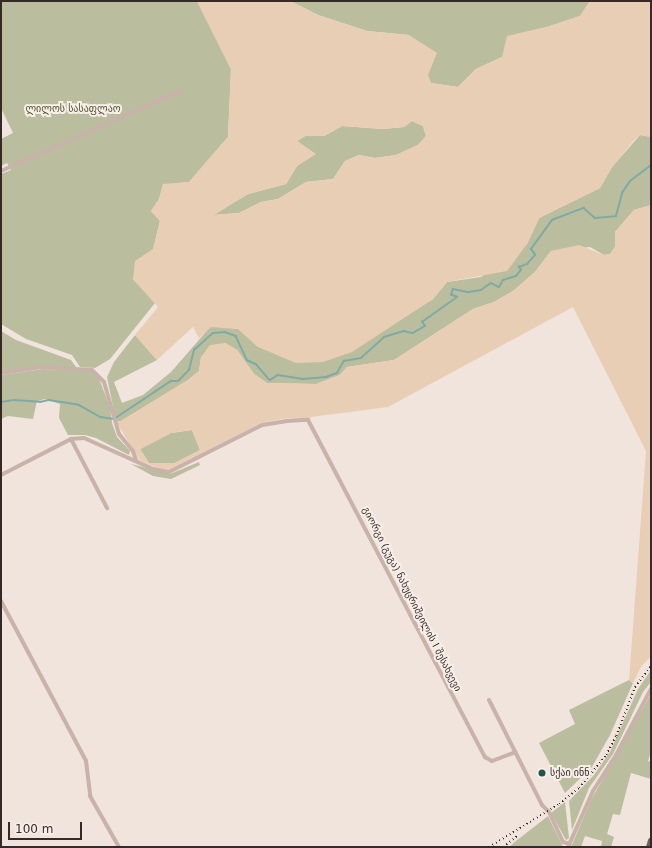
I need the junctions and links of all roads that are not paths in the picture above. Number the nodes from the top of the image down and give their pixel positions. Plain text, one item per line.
1 (180, 91) dead end
2 (1, 171) edge
3 (1, 373) edge
4 (71, 439) junction
5 (136, 461) junction
6 (1, 475) edge
7 (107, 508) dead end
8 (1, 601) edge
9 (651, 689) edge
10 (489, 700) dead end
11 (515, 752) junction
12 (651, 840) edge
13 (569, 846) edge
14 (119, 847) edge
15 (649, 847) edge

1 - 2 street
3 - 5 street
4 - 5 street
4 - 6 street
4 - 7 street
5 - 11 street, გიორგი (გუგა) ნახუცრიშვილის I შესახვევი
8 - 14 street
9 - 13 street
10 - 11 street
11 - 13 street
12 - 15 main road

